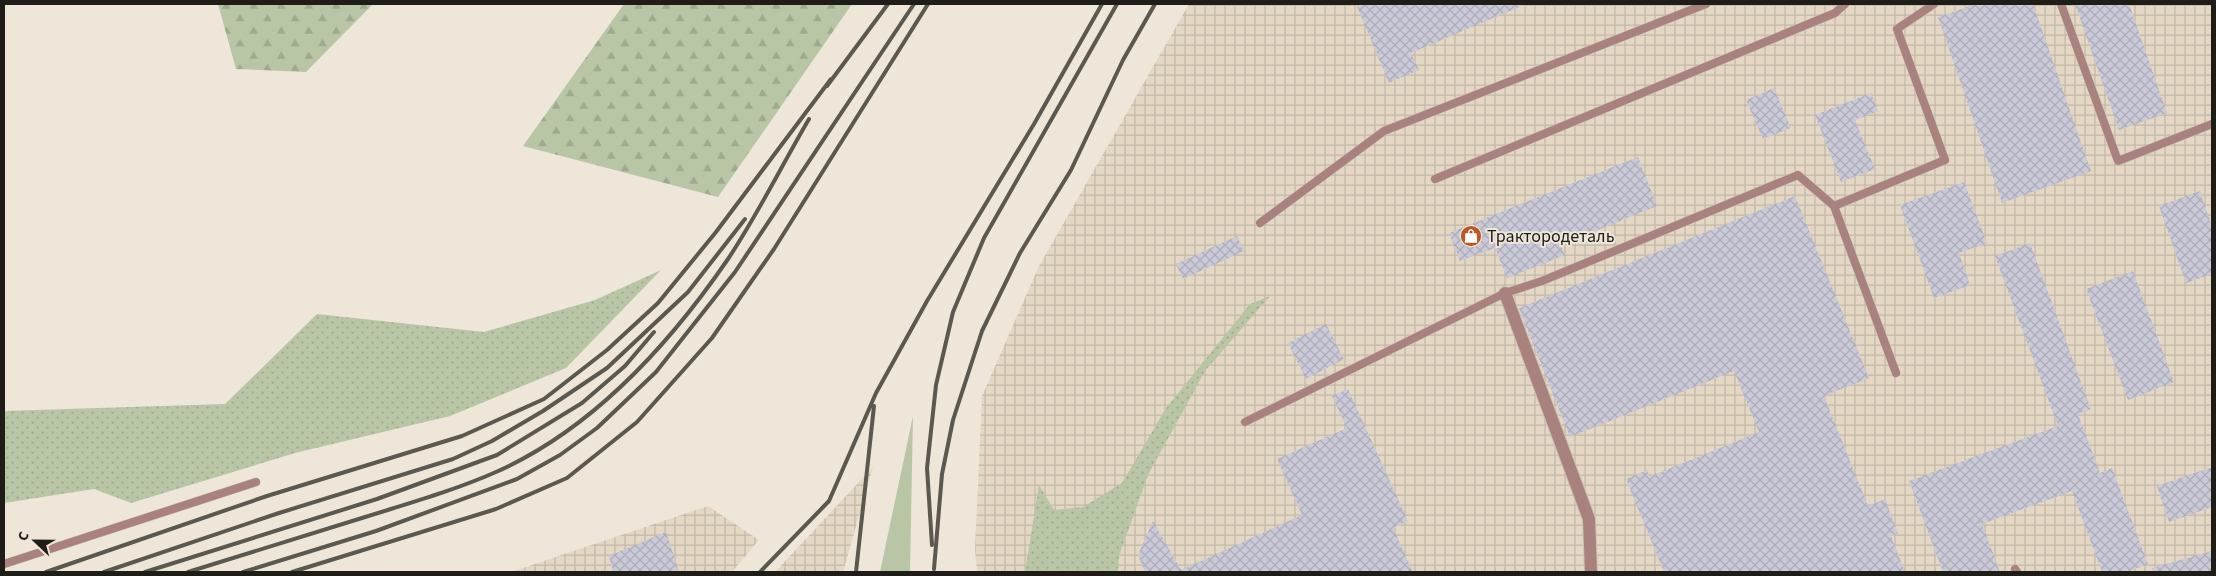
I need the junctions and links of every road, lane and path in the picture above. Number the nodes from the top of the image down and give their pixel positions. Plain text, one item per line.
1 (1706, 4) edge
2 (1845, 4) edge
3 (1934, 4) edge
4 (2061, 4) edge
5 (2212, 124) edge
6 (1435, 179) dead end
7 (1834, 206) junction
8 (1260, 224) dead end
9 (1505, 293) junction
10 (1896, 372) dead end
11 (1245, 422) dead end
12 (256, 482) dead end
13 (4, 564) edge
14 (1591, 572) edge

1 - 8 lane
2 - 6 lane
3 - 7 lane
4 - 5 lane
7 - 9 lane
7 - 10 lane
9 - 11 lane
9 - 14 street
12 - 13 lane

